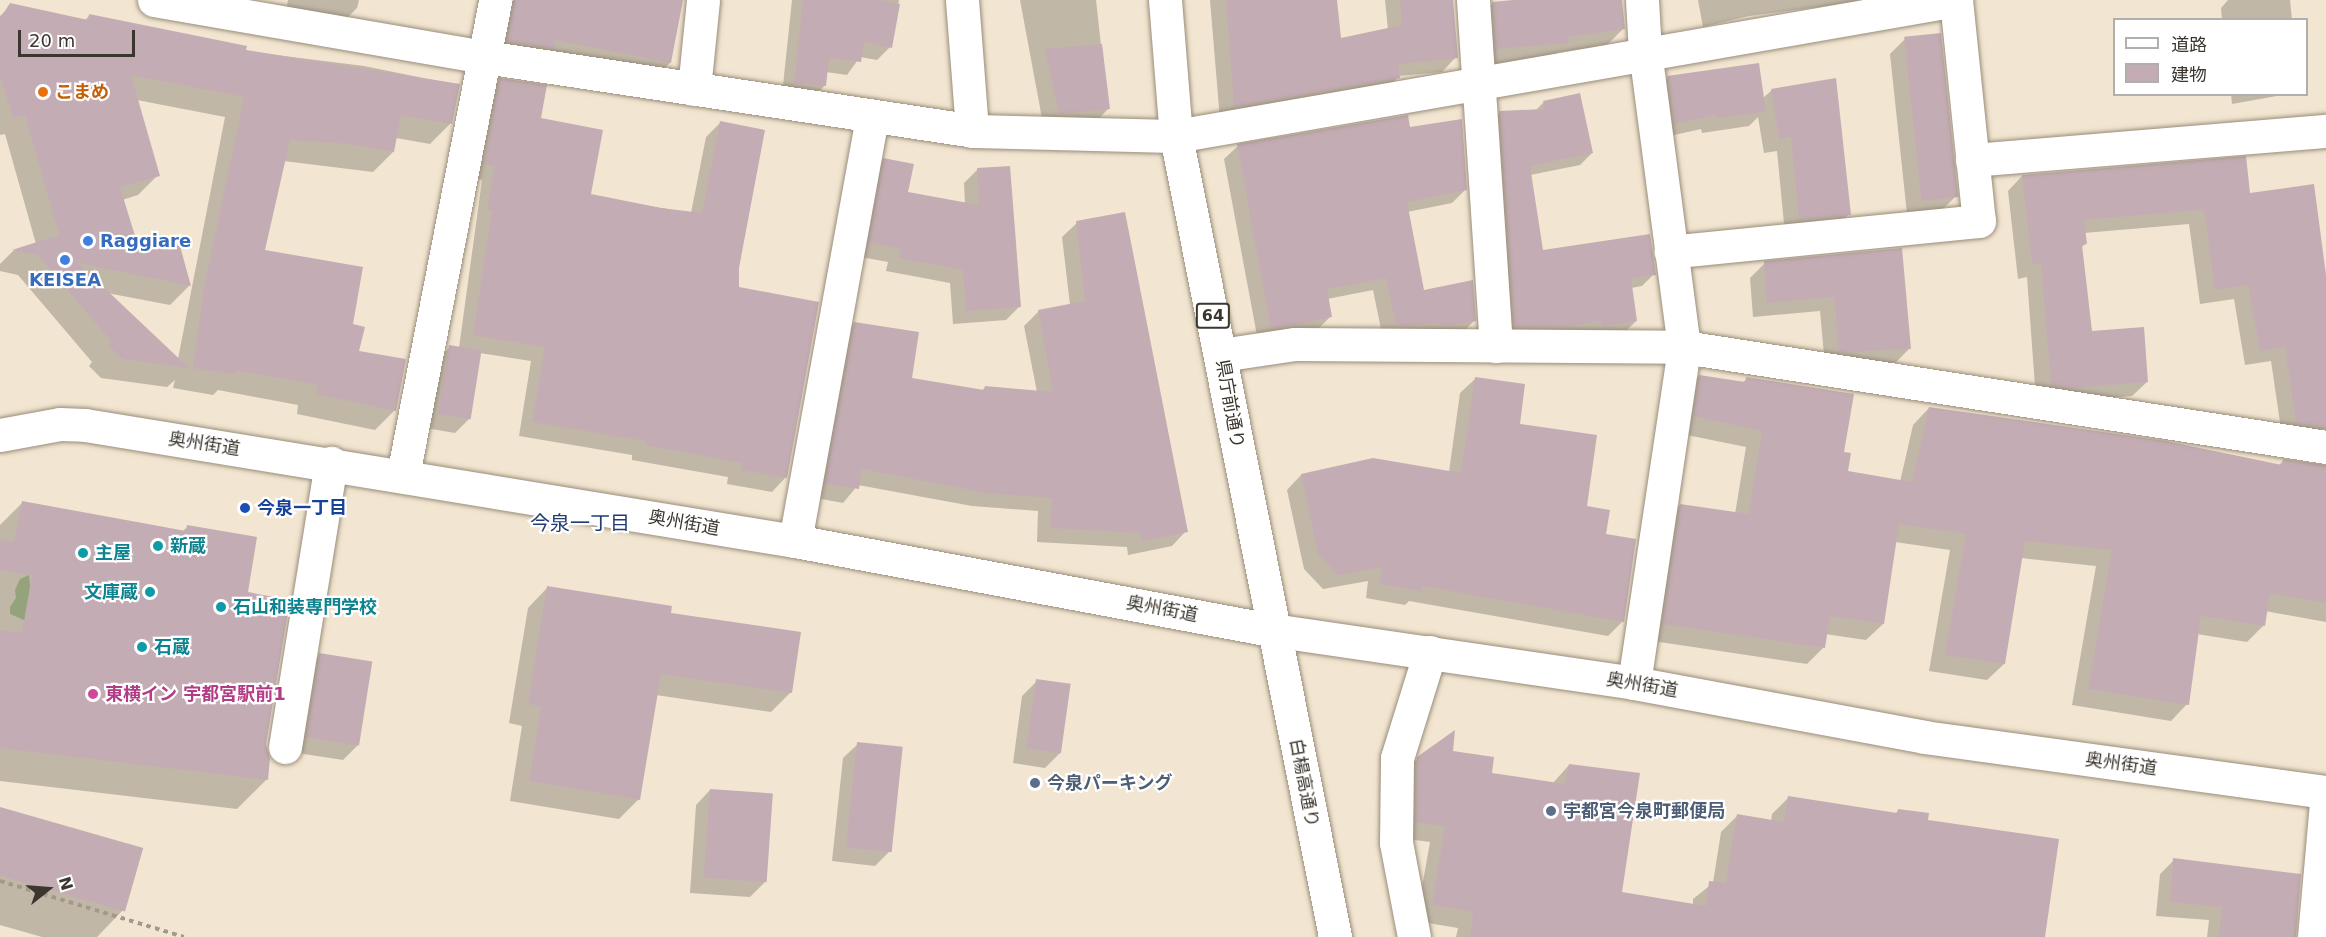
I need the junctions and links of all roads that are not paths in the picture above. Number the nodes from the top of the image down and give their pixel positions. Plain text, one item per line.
1 (154, 0) edge
2 (495, 0) edge
3 (703, 0) edge
4 (962, 0) edge
5 (1165, 0) edge
6 (1473, 0) edge
7 (1642, 0) edge
8 (1956, 0) edge
9 (239, 7) edge
10 (1645, 52) junction
11 (485, 57) junction
12 (1479, 82) junction
13 (694, 89) junction
14 (872, 116) junction
15 (972, 131) junction
16 (2326, 131) edge
17 (1176, 136) junction
18 (1972, 160) junction
19 (1671, 252) junction
20 (1496, 346) junction
21 (1684, 347) junction
22 (1221, 355) junction
23 (0, 435) edge
24 (2326, 447) edge
25 (331, 463) junction
26 (403, 475) junction
27 (795, 541) junction
28 (1272, 630) junction
29 (1430, 652) junction
30 (1635, 683) junction
31 (285, 747) dead end
32 (2326, 792) edge
33 (2326, 802) edge
34 (1335, 937) edge
35 (1414, 937) edge
36 (2314, 937) edge

1 - 9 street
2 - 11 street
3 - 13 street
4 - 15 street
5 - 17 street, 県庁前通り / 64
6 - 12 street
7 - 10 street
8 - 10 street
8 - 18 street
9 - 11 street
10 - 12 street
10 - 19 street
11 - 13 street
11 - 26 street
12 - 17 street
12 - 20 street
13 - 14 street
14 - 15 street
14 - 27 street
15 - 17 street
16 - 18 street
17 - 22 street, 県庁前通り / 64
18 - 19 street
19 - 21 street
20 - 21 street
20 - 22 street
21 - 24 street
21 - 30 street
22 - 28 street, 県庁前通り / 64
23 - 25 street, 奥州街道
25 - 26 street, 奥州街道
25 - 31 street
26 - 27 street, 奥州街道
27 - 28 street, 奥州街道
28 - 29 street, 奥州街道
28 - 34 street, 白楊高通り / 64
29 - 30 street, 奥州街道
29 - 35 street
30 - 32 street, 奥州街道
33 - 36 street

